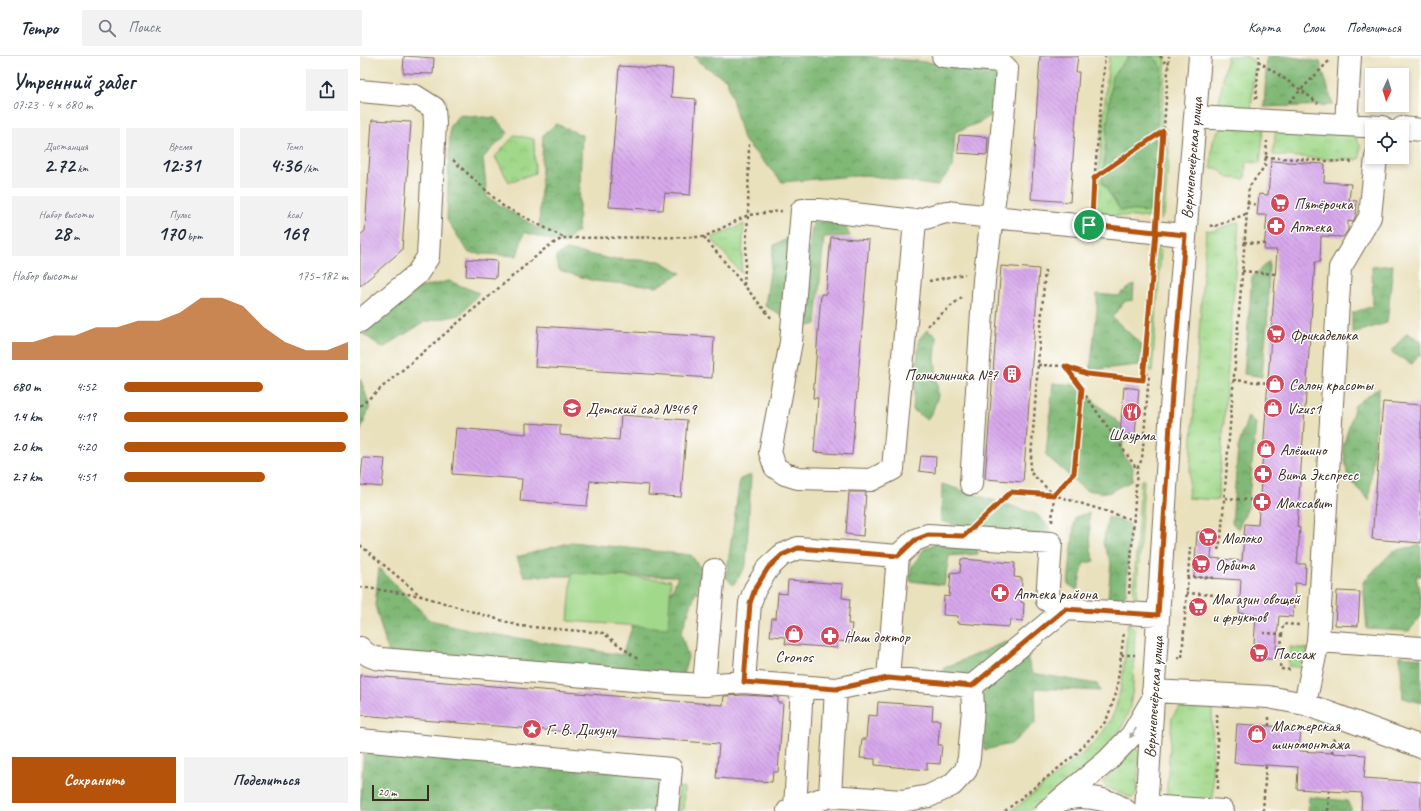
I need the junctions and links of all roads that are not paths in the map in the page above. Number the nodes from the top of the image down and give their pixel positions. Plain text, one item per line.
1 (943, 56) edge
2 (1200, 56) edge
3 (1340, 58) edge
4 (360, 91) edge
5 (1195, 117) junction
6 (1346, 125) junction
7 (1365, 126) edge
8 (1409, 129) edge
9 (1421, 130) edge
10 (1376, 164) edge
11 (992, 217) junction
12 (915, 221) junction
13 (1185, 235) junction
14 (360, 321) edge
15 (971, 484) dead end
16 (898, 556) junction
17 (714, 570) dead end
18 (1065, 609) junction
19 (1158, 615) junction
20 (1319, 633) junction
21 (360, 648) edge
22 (1421, 648) edge
23 (888, 678) junction
24 (744, 682) junction
25 (704, 685) junction
26 (972, 686) junction
27 (802, 687) junction
28 (836, 689) junction
29 (1153, 695) junction
30 (1305, 704) junction
31 (360, 740) edge
32 (1421, 747) edge
33 (830, 796) junction
34 (1053, 806) edge
35 (1140, 809) edge
36 (791, 810) edge
37 (667, 811) edge
38 (1219, 811) edge
39 (1222, 811) edge

1 - 11 street
2 - 5 street, Верхнепечёрская улица
3 - 6 street
4 - 14 street
5 - 6 street
5 - 13 street, Верхнепечёрская улица
6 - 7 street
8 - 9 street
10 - 20 street
11 - 12 street
11 - 13 street
11 - 15 street
12 - 12 street
13 - 19 street, Верхнепечёрская улица
16 - 18 street
16 - 23 street
16 - 24 street
17 - 25 street
18 - 19 street
18 - 26 street
19 - 29 street, Верхнепечёрская улица
20 - 22 street
20 - 30 street
21 - 25 street
23 - 26 street
23 - 28 street
24 - 25 street
24 - 27 street
26 - 33 street
27 - 28 street
27 - 36 street
28 - 33 street
29 - 30 street
29 -> 34 street
29 - 35 street, Верхнепечёрская улица
30 - 32 street
31 - 37 street
33 - 36 street
34 - 35 street
35 - 38 street
38 - 39 street

